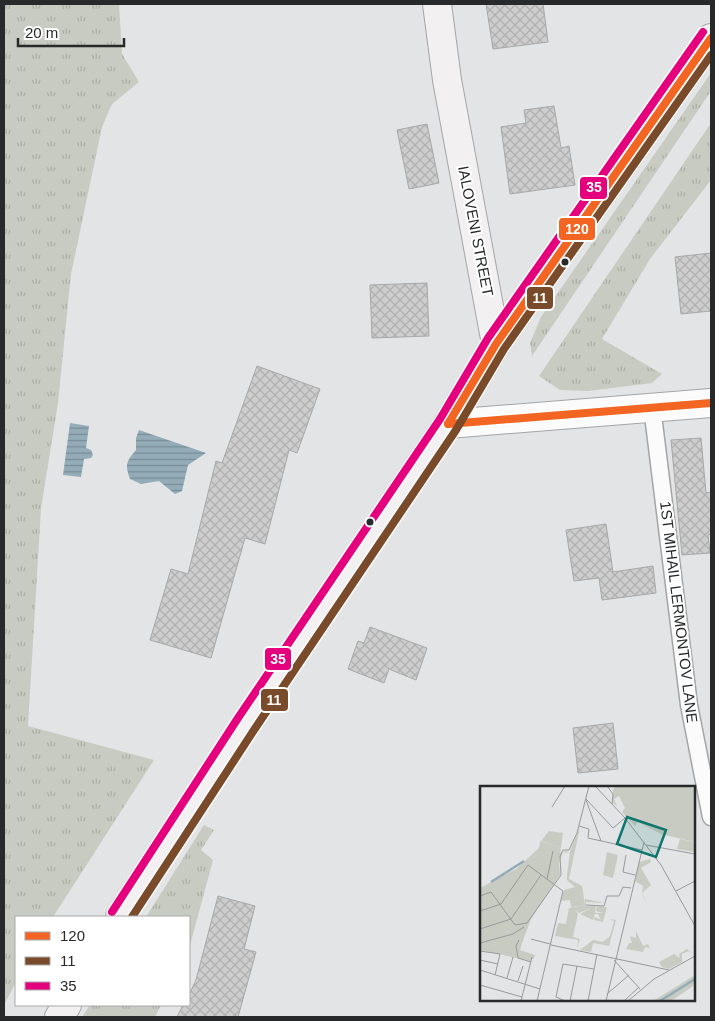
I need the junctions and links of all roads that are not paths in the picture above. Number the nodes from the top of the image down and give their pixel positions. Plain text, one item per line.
1 (437, 4) edge
2 (711, 38) edge
3 (496, 344) junction
4 (711, 402) edge
5 (652, 407) junction
6 (448, 424) junction
7 (711, 816) edge
8 (121, 916) edge
9 (66, 1006) edge
10 (60, 1017) edge

1 - 3 street, IALOVENI STREET
2 - 3 street
3 - 6 street
4 - 5 street
5 - 6 street
5 - 7 lane, 1ST MIHAIL LERMONTOV LANE
6 - 8 street
9 - 10 street

